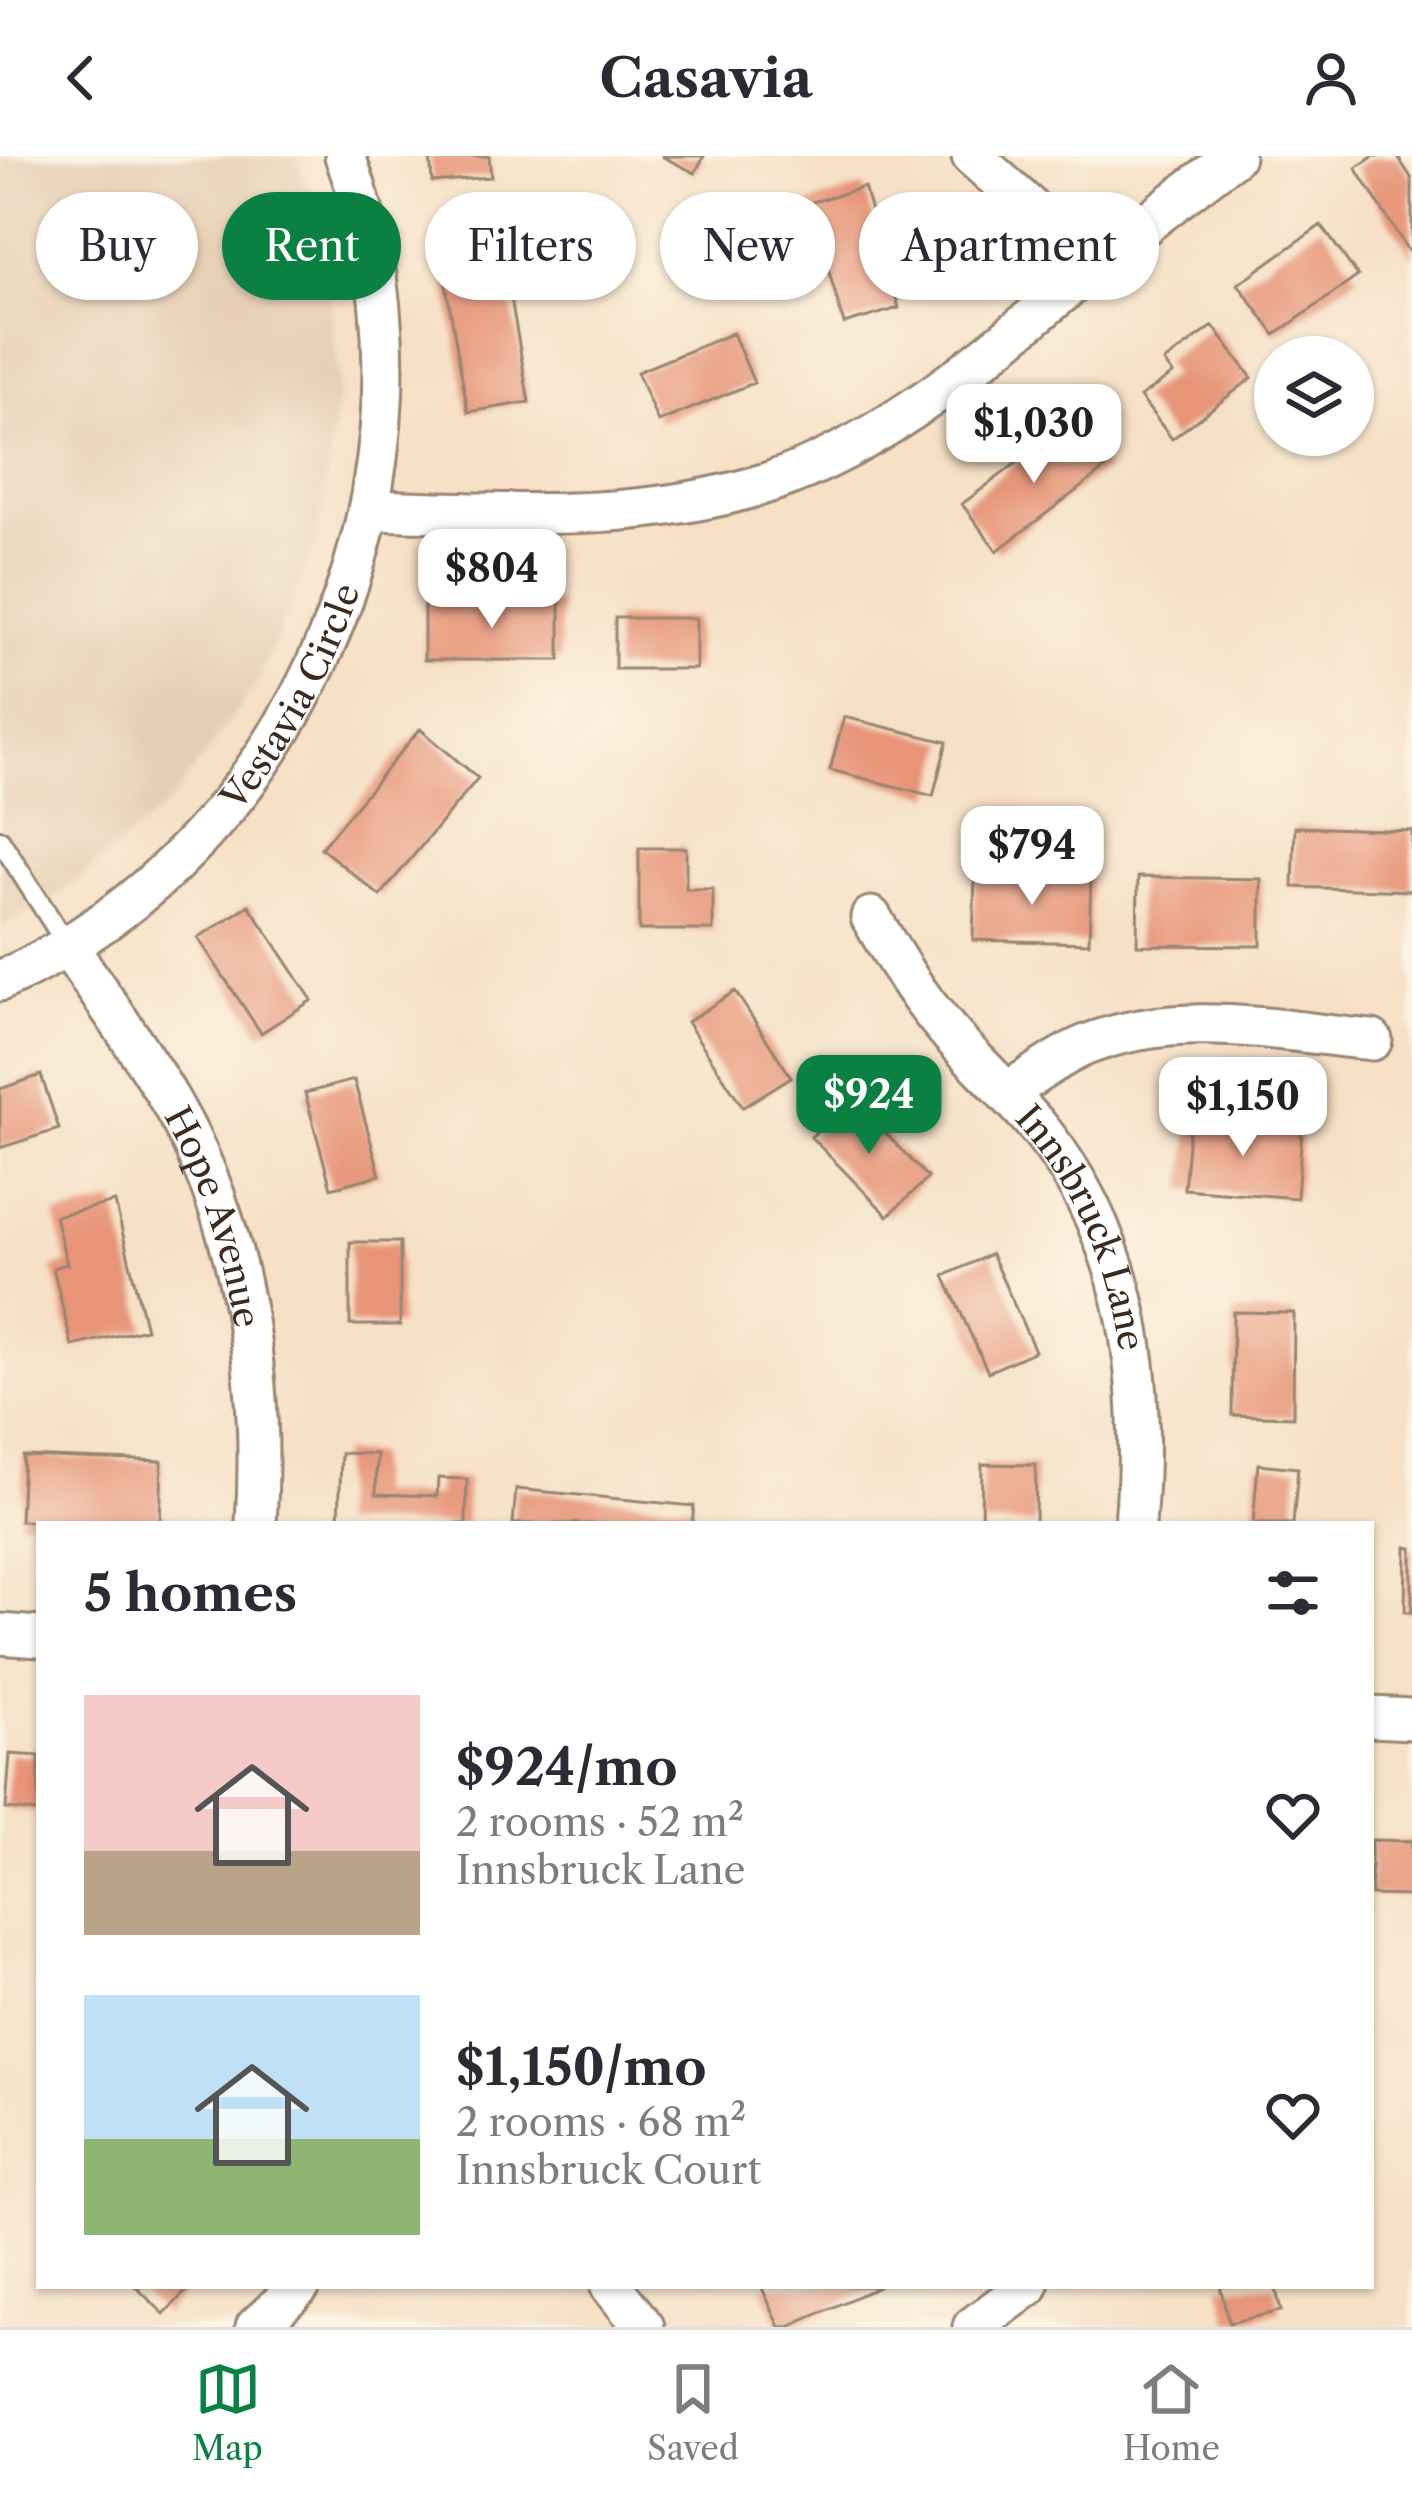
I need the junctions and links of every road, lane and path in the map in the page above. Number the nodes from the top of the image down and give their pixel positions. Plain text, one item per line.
1 (345, 156) edge
2 (972, 156) edge
3 (1234, 156) edge
4 (1012, 192) edge
5 (1159, 215) edge
6 (1054, 300) edge
7 (370, 510) junction
8 (0, 840) edge
9 (871, 917) dead end
10 (67, 945) junction
11 (0, 981) edge
12 (1372, 1040) dead end
13 (1006, 1093) junction
14 (256, 1521) edge
15 (1135, 1521) edge
16 (0, 1634) edge
17 (36, 1636) edge
18 (1374, 1717) edge
19 (1412, 1719) edge
20 (297, 2289) edge
21 (613, 2289) edge
22 (1024, 2289) edge
23 (256, 2327) edge
24 (644, 2327) edge
25 (973, 2327) edge

1 - 7 street, Vestavia Circle
2 - 4 street
3 - 5 street
6 - 7 street
7 - 10 street, Vestavia Circle
8 - 10 lane
9 - 13 street, Innsbruck Lane
10 - 11 street, Vestavia Circle
10 - 14 street, Hope Avenue
12 - 13 street
13 - 15 street, Innsbruck Lane
16 - 17 street
18 - 19 street
20 - 23 street
21 - 24 street
22 - 25 street

